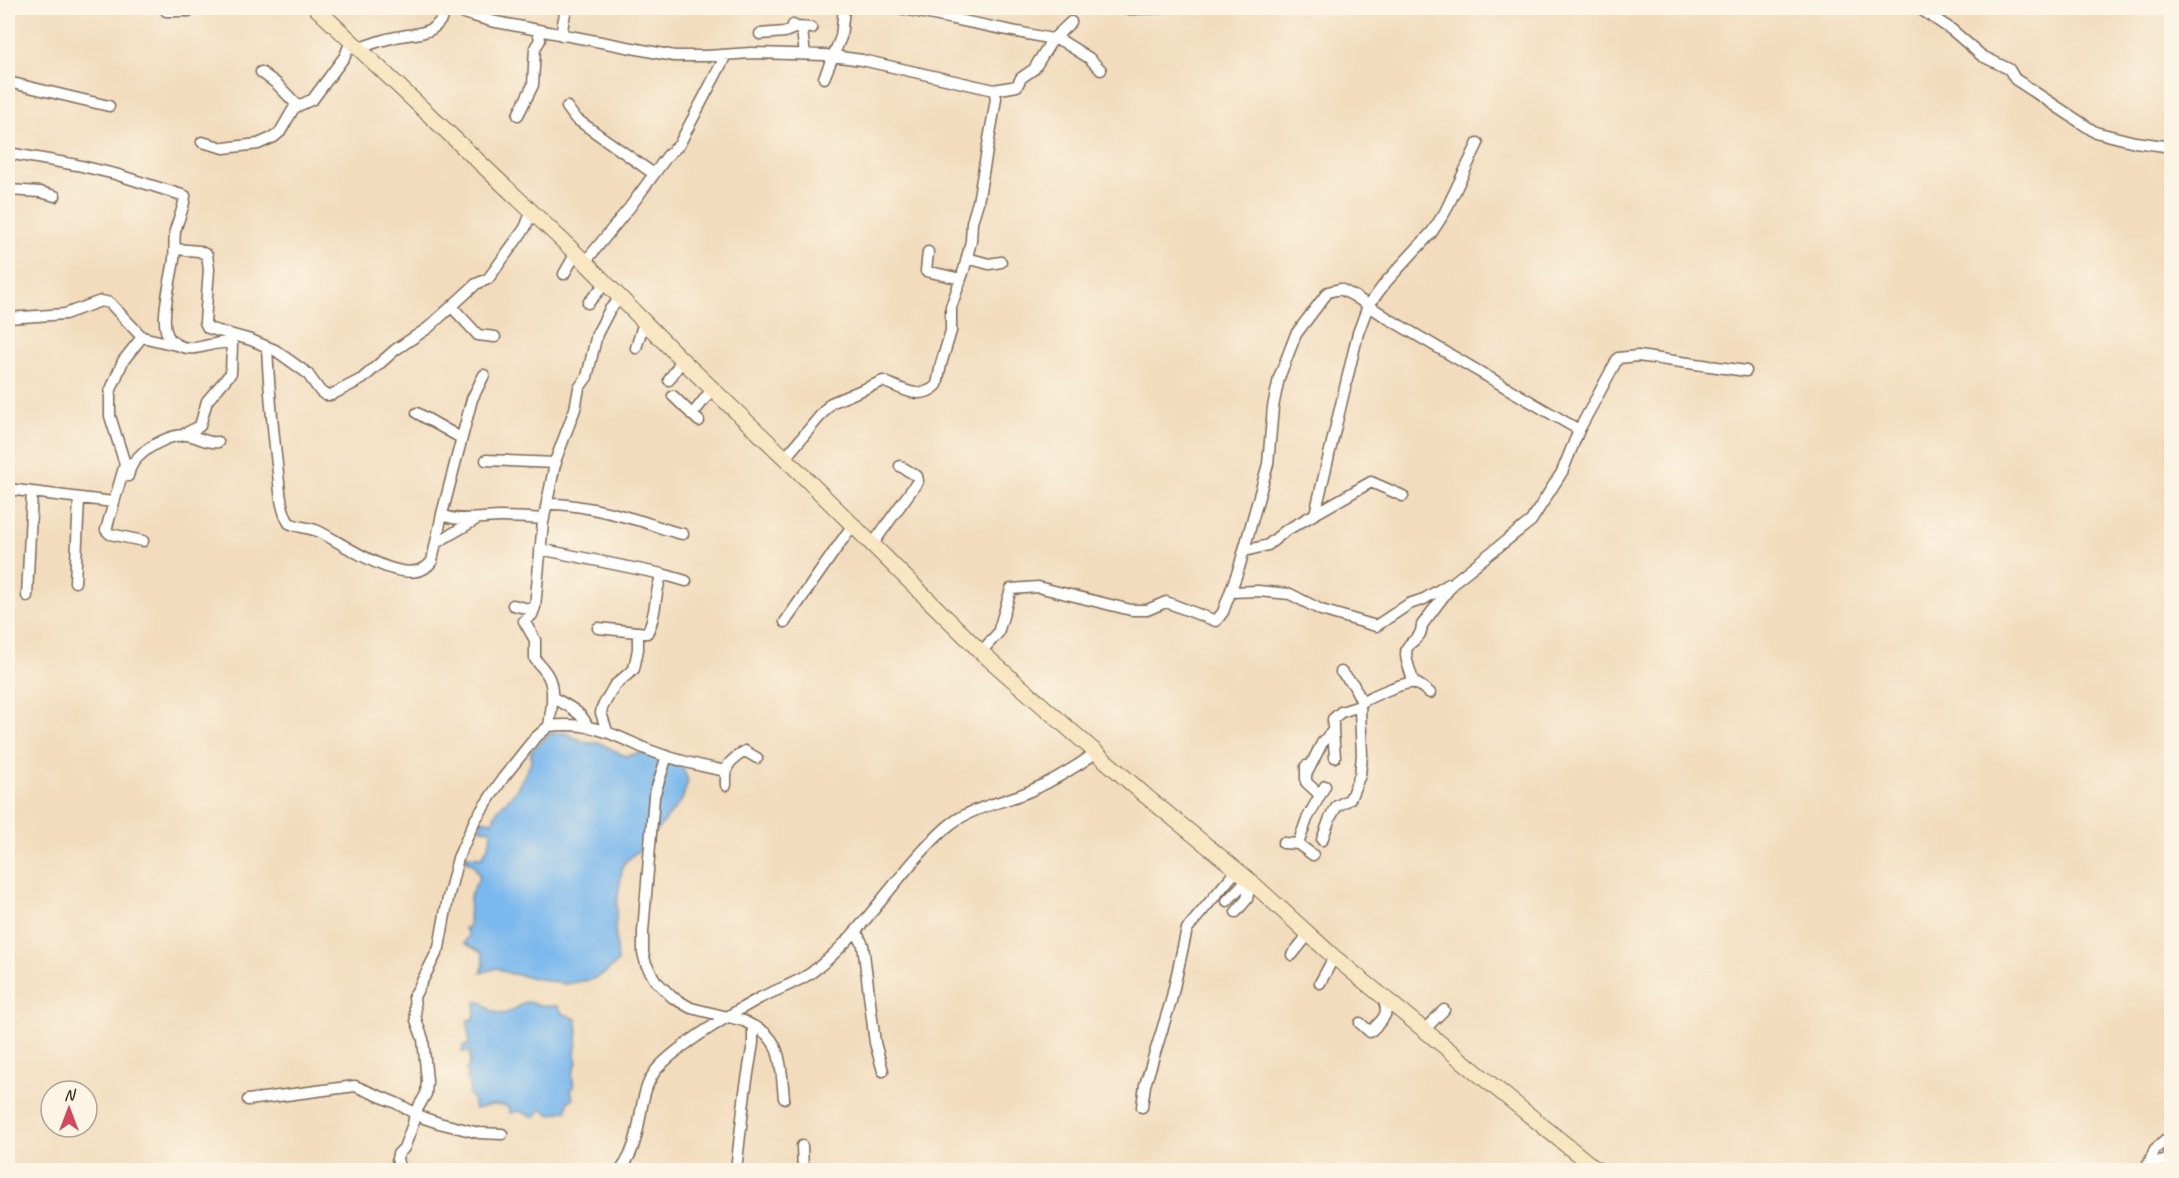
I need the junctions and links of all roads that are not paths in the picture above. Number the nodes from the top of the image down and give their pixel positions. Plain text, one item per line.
1 (192, 8) edge
2 (316, 8) edge
3 (446, 8) edge
4 (484, 8) edge
5 (566, 8) edge
6 (843, 8) edge
7 (899, 8) edge
8 (1123, 8) edge
9 (1161, 8) edge
10 (1919, 8) edge
11 (923, 10) edge
12 (166, 11) dead end
13 (478, 18) junction
14 (1071, 22) dead end
15 (793, 25) junction
16 (812, 28) dead end
17 (538, 30) junction
18 (760, 34) dead end
19 (561, 35) junction
20 (1052, 40) junction
21 (355, 45) junction
22 (805, 54) junction
23 (726, 55) junction
24 (832, 56) junction
25 (1101, 70) dead end
26 (261, 72) dead end
27 (824, 78) dead end
28 (8, 82) edge
29 (994, 90) junction
30 (110, 106) dead end
31 (298, 106) junction
32 (567, 107) dead end
33 (518, 115) dead end
34 (202, 142) dead end
35 (1478, 143) dead end
36 (2172, 147) edge
37 (8, 153) edge
38 (654, 174) junction
39 (8, 190) edge
40 (55, 196) dead end
41 (532, 210) junction
42 (175, 249) junction
43 (928, 252) dead end
44 (580, 258) junction
45 (967, 258) junction
46 (1001, 262) dead end
47 (564, 274) dead end
48 (961, 279) junction
49 (606, 283) junction
50 (621, 298) junction
51 (588, 303) dead end
52 (1368, 306) junction
53 (452, 307) junction
54 (8, 318) edge
55 (645, 322) junction
56 (495, 336) dead end
57 (142, 338) junction
58 (176, 345) junction
59 (267, 347) junction
60 (636, 348) dead end
61 (682, 360) junction
62 (1746, 371) dead end
63 (484, 375) dead end
64 (669, 380) dead end
65 (712, 388) junction
66 (673, 396) dead end
67 (417, 413) dead end
68 (1579, 430) junction
69 (180, 436) junction
70 (461, 438) junction
71 (218, 442) dead end
72 (785, 458) junction
73 (486, 460) dead end
74 (556, 463) junction
75 (900, 466) dead end
76 (118, 487) junction
77 (8, 489) edge
78 (32, 492) junction
79 (1403, 496) dead end
80 (79, 499) junction
81 (113, 502) junction
82 (548, 504) junction
83 (442, 514) junction
84 (1315, 514) junction
85 (478, 518) junction
86 (544, 519) junction
87 (852, 526) junction
88 (683, 534) dead end
89 (143, 541) dead end
90 (436, 543) junction
91 (872, 545) junction
92 (540, 549) junction
93 (1245, 551) junction
94 (662, 574) junction
95 (686, 581) dead end
96 (1455, 581) junction
97 (75, 582) dead end
98 (1230, 592) junction
99 (27, 596) dead end
100 (513, 605) dead end
101 (533, 610) junction
102 (785, 622) dead end
103 (598, 628) dead end
104 (638, 632) junction
105 (981, 652) junction
106 (1341, 672) dead end
107 (1413, 682) junction
108 (1430, 693) dead end
109 (552, 697) junction
110 (1360, 704) junction
111 (549, 726) junction
112 (587, 726) junction
113 (607, 731) junction
114 (1334, 731) junction
115 (1097, 752) junction
116 (667, 756) junction
117 (1335, 757) dead end
118 (757, 758) dead end
119 (726, 771) junction
120 (726, 785) dead end
121 (1322, 840) dead end
122 (1283, 843) dead end
123 (1298, 844) junction
124 (1313, 855) dead end
125 (1243, 878) junction
126 (1227, 901) dead end
127 (1236, 912) dead end
128 (856, 931) junction
129 (1306, 932) junction
130 (1292, 955) dead end
131 (1334, 957) junction
132 (1320, 982) dead end
133 (1380, 994) junction
134 (1444, 1010) dead end
135 (727, 1018) junction
136 (1360, 1023) dead end
137 (753, 1026) junction
138 (1423, 1030) junction
139 (884, 1071) dead end
140 (784, 1098) dead end
141 (248, 1100) dead end
142 (1142, 1107) dead end
143 (415, 1113) junction
144 (502, 1134) dead end
145 (2172, 1135) edge
146 (802, 1146) dead end
147 (2172, 1154) edge
148 (2147, 1167) edge
149 (400, 1170) edge
150 (621, 1170) edge
151 (736, 1170) edge
152 (803, 1170) edge
153 (1596, 1170) edge

1 - 12 street
2 - 21 street
3 - 13 street
3 - 21 street
4 - 13 street
5 - 19 street
6 - 24 street
7 - 11 street
8 - 9 street
10 - 36 street
11 - 20 street
13 - 17 street
14 - 20 street
15 - 16 street
15 - 18 street
15 - 22 street
17 - 19 street
17 - 33 street
19 - 23 street
20 - 25 street
20 - 29 street
21 - 31 street
21 - 41 street
22 - 23 street
22 - 24 street
23 - 38 street
24 - 27 street
24 - 29 street
26 - 31 street
28 - 30 street
29 - 45 street
31 - 34 street
32 - 38 street
35 - 52 street
37 - 42 street
38 - 44 street
39 - 40 street
41 - 44 street
41 - 53 street
42 - 58 street
42 - 59 street
43 - 48 street
44 - 47 street
44 - 49 street
45 - 46 street
45 - 48 street
48 - 72 street
49 - 50 street
49 - 51 street
50 - 55 street
50 - 74 street
52 - 68 street
52 - 84 street
52 - 93 street
53 - 56 street
53 - 59 street
54 - 57 street
55 - 60 street
55 - 61 street
57 - 58 street
57 - 76 street
58 - 69 street
59 - 90 street
61 - 64 street
61 - 65 street
62 - 68 street
63 - 70 street
65 - 66 street
65 - 72 street
67 - 70 street
68 - 96 street
69 - 71 street
69 - 76 street
70 - 83 street
72 - 87 street
73 - 74 street
74 - 82 street
75 - 91 street
76 - 81 street
77 - 78 street
78 - 80 street
78 - 99 street
79 - 84 street
80 - 81 street
80 - 97 street
81 - 89 street
82 - 86 street
82 - 88 street
83 - 85 street
83 - 90 street
84 - 93 street
85 - 86 street
85 - 90 street
86 - 92 street
87 - 91 street
87 - 102 street
91 - 105 street
92 - 94 street
92 - 101 street
93 - 98 street
94 - 95 street
94 - 104 street
96 - 98 street
96 - 107 street
98 - 105 street
100 - 101 street
101 - 109 street
103 - 104 street
104 - 113 street
105 - 115 street
106 - 110 street
107 - 108 street
107 - 110 street
109 - 111 street
109 - 112 street
110 - 114 street
110 - 121 street
111 - 112 street
111 - 143 street
112 - 113 street
113 - 116 street
114 - 117 street
114 - 123 street
115 - 125 street
115 - 128 street
116 - 119 street
116 - 135 street
118 - 119 street
119 - 120 street
122 - 123 street
123 - 124 street
125 - 126 street
125 - 127 street
125 - 129 street
125 - 142 street
128 - 135 street
128 - 139 street
129 - 130 street
129 - 131 street
131 - 132 street
131 - 133 street
133 - 136 street
133 - 138 street
134 - 138 street
135 - 137 street
135 - 150 street
137 - 140 street
137 - 151 street
138 - 153 street
141 - 143 street
143 - 144 street
143 - 149 street
145 - 148 street
146 - 152 street
147 - 148 street

